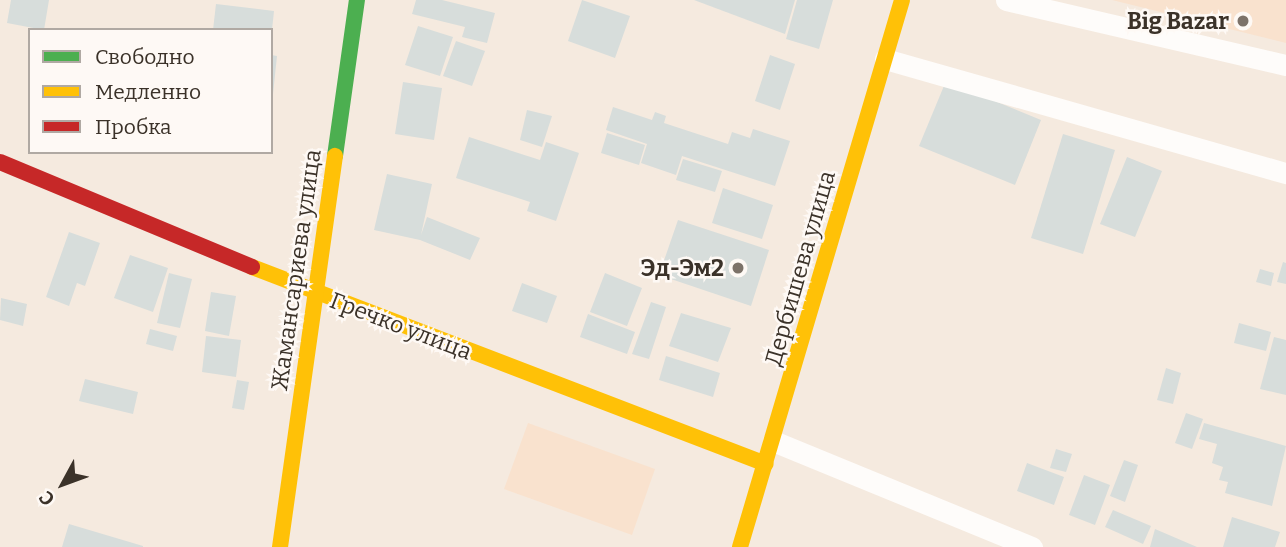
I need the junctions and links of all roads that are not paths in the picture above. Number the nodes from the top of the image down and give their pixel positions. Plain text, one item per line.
1 (357, 0) edge
2 (902, 0) edge
3 (1006, 0) edge
4 (885, 59) junction
5 (1286, 65) edge
6 (0, 162) edge
7 (1286, 173) edge
8 (315, 293) junction
9 (774, 441) junction
10 (766, 464) junction
11 (280, 547) edge
12 (740, 547) edge
13 (1032, 547) edge

1 - 8 street, Жамансариева улица
2 - 4 street, Дербишева улица
3 - 5 street
4 - 7 street
4 - 9 street, Дербишева улица
6 - 8 street, Гречко улица
8 - 10 street, Гречко улица
8 - 11 street, Жамансариева улица
9 - 10 street, Дербишева улица
9 - 13 street
10 - 12 street, Дербишева улица

